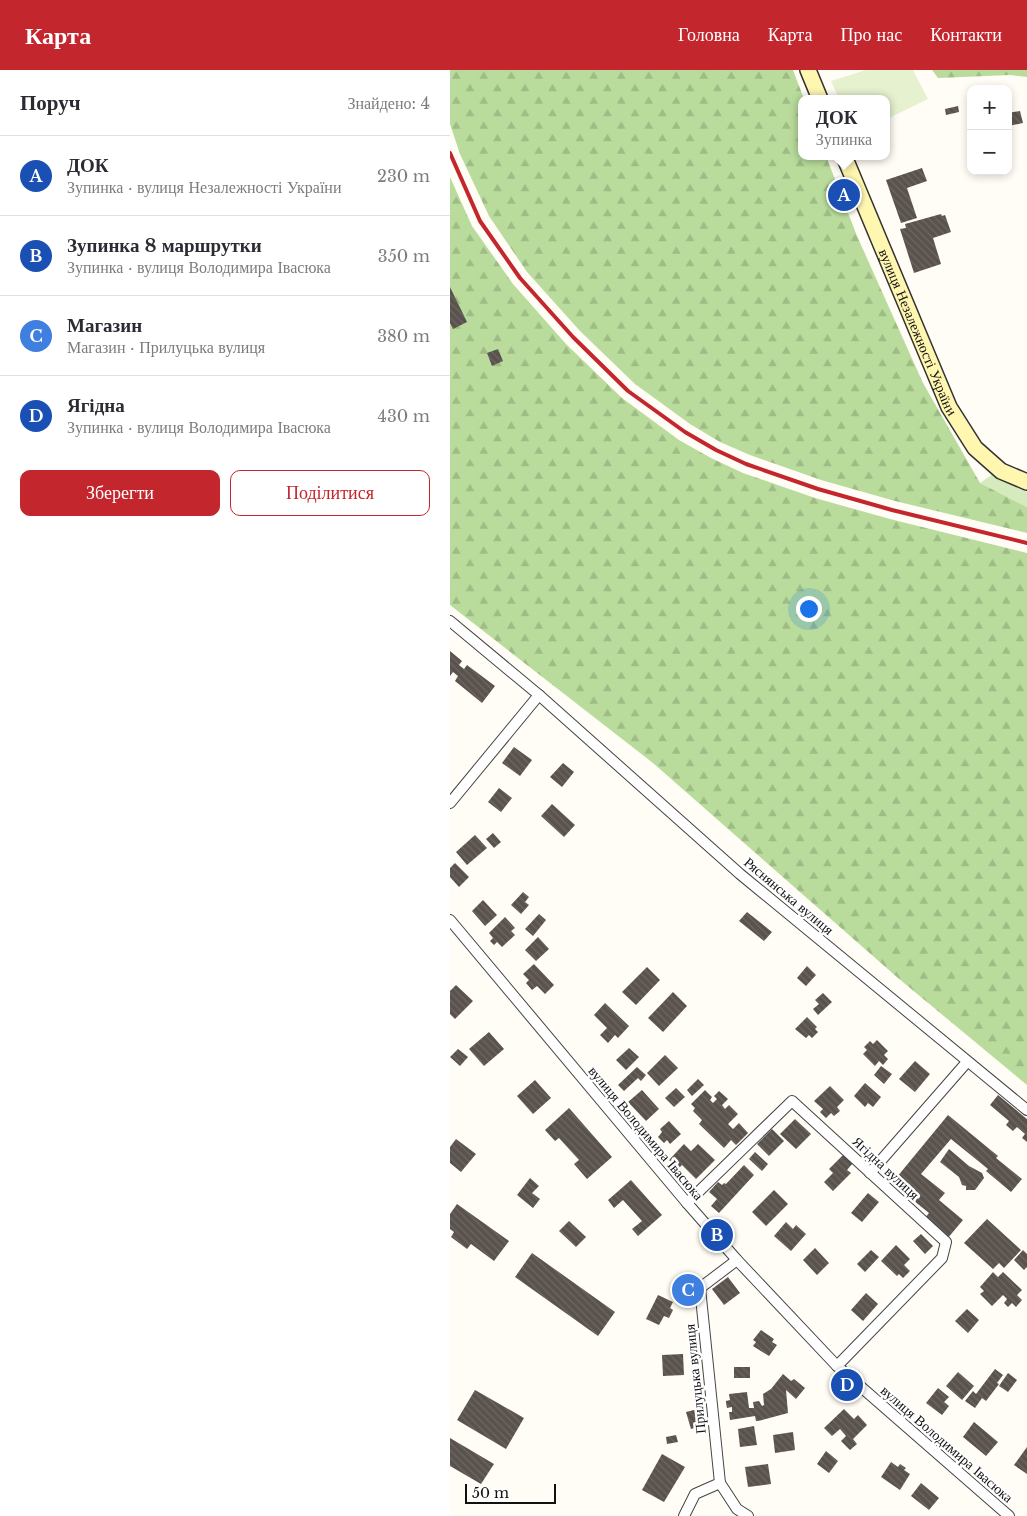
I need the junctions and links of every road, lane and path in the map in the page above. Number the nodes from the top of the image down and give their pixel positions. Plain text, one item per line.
1 (808, 70) edge
2 (818, 95) edge
3 (846, 160) edge
4 (1027, 482) edge
5 (450, 621) edge
6 (539, 695) junction
7 (450, 804) edge
8 (450, 920) edge
9 (967, 1062) junction
10 (1027, 1110) edge
11 (870, 1172) junction
12 (687, 1203) junction
13 (737, 1260) junction
14 (838, 1366) junction
15 (720, 1483) junction
16 (684, 1516) edge
17 (748, 1516) edge
18 (1009, 1516) edge

1 - 2 main road
3 - 4 main road, вулиця Незалежності України
5 - 6 street, Ряснянська вулиця
6 - 7 street
6 - 9 street, Ряснянська вулиця
8 - 12 street, вулиця Володимира Івасюка
9 - 10 street, Ряснянська вулиця
9 - 11 street
11 - 12 street, Ягідна вулиця
11 - 14 street, Ягідна вулиця
12 - 13 street, вулиця Володимира Івасюка
13 - 14 street, вулиця Володимира Івасюка
13 - 15 street, Прилуцька вулиця
14 - 18 street, вулиця Володимира Івасюка
15 - 16 street
15 - 17 street, Прилуцька вулиця

